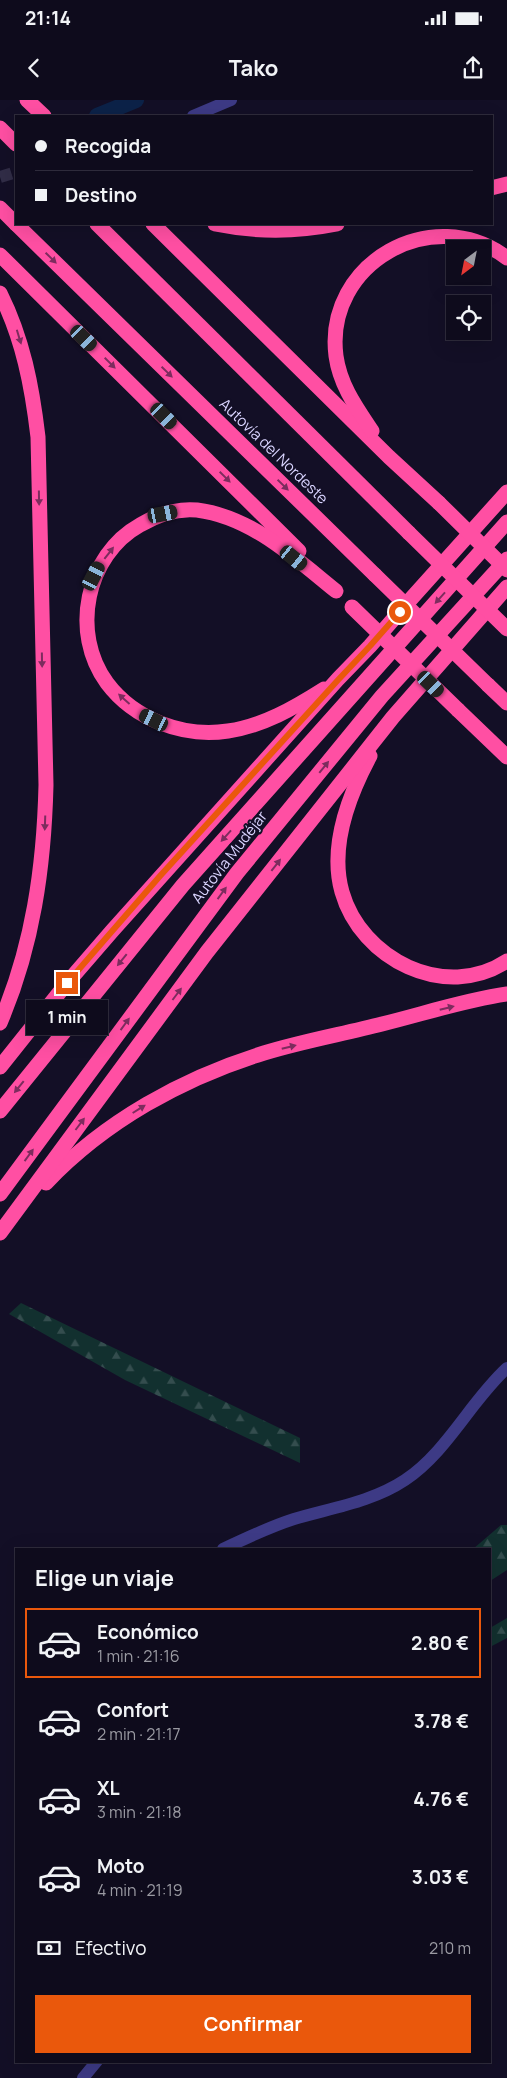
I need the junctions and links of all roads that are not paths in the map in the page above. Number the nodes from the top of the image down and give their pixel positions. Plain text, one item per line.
1 (27, 100) edge
2 (230, 100) edge
3 (43, 115) edge
4 (195, 115) edge
5 (0, 128) edge
6 (15, 143) edge
7 (507, 184) edge
8 (493, 188) edge
9 (0, 208) edge
10 (15, 223) edge
11 (17, 225) edge
12 (98, 225) edge
13 (154, 225) edge
14 (220, 225) edge
15 (325, 225) edge
16 (0, 255) edge
17 (507, 258) edge
18 (0, 292) edge
19 (389, 457) junction
20 (507, 492) edge
21 (507, 522) edge
22 (507, 559) edge
23 (507, 570) edge
24 (507, 587) edge
25 (336, 591) junction
26 (507, 628) edge
27 (338, 680) junction
28 (507, 703) edge
29 (393, 717) junction
30 (507, 757) edge
31 (507, 961) edge
32 (507, 994) edge
33 (0, 1022) edge
34 (0, 1067) edge
35 (0, 1111) edge
36 (0, 1194) edge
37 (10, 1220) junction
38 (0, 1232) edge
39 (507, 1368) edge
40 (226, 1548) edge
41 (95, 2063) edge
42 (83, 2078) edge

1 - 3 highway
2 - 4 street
5 - 6 highway
7 - 8 highway
9 - 10 highway, Autovía del Nordeste
11 -> 28 highway, Autovía del Nordeste, bridge
12 - 26 highway, bridge
13 - 19 highway
14 - 15 highway
16 -> 25 highway
17 - 19 highway
18 -> 33 highway
19 - 23 highway, bridge
20 - 27 highway
21 -> 35 highway, Autovía Mudéjar
36 -> 22 highway, Autovía Mudéjar
24 - 29 highway
27 -> 25 highway
25 - 30 highway, bridge
27 - 34 highway
29 - 31 highway
37 -> 29 highway
37 -> 32 highway
37 - 38 highway
39 - 40 street
41 - 42 street

